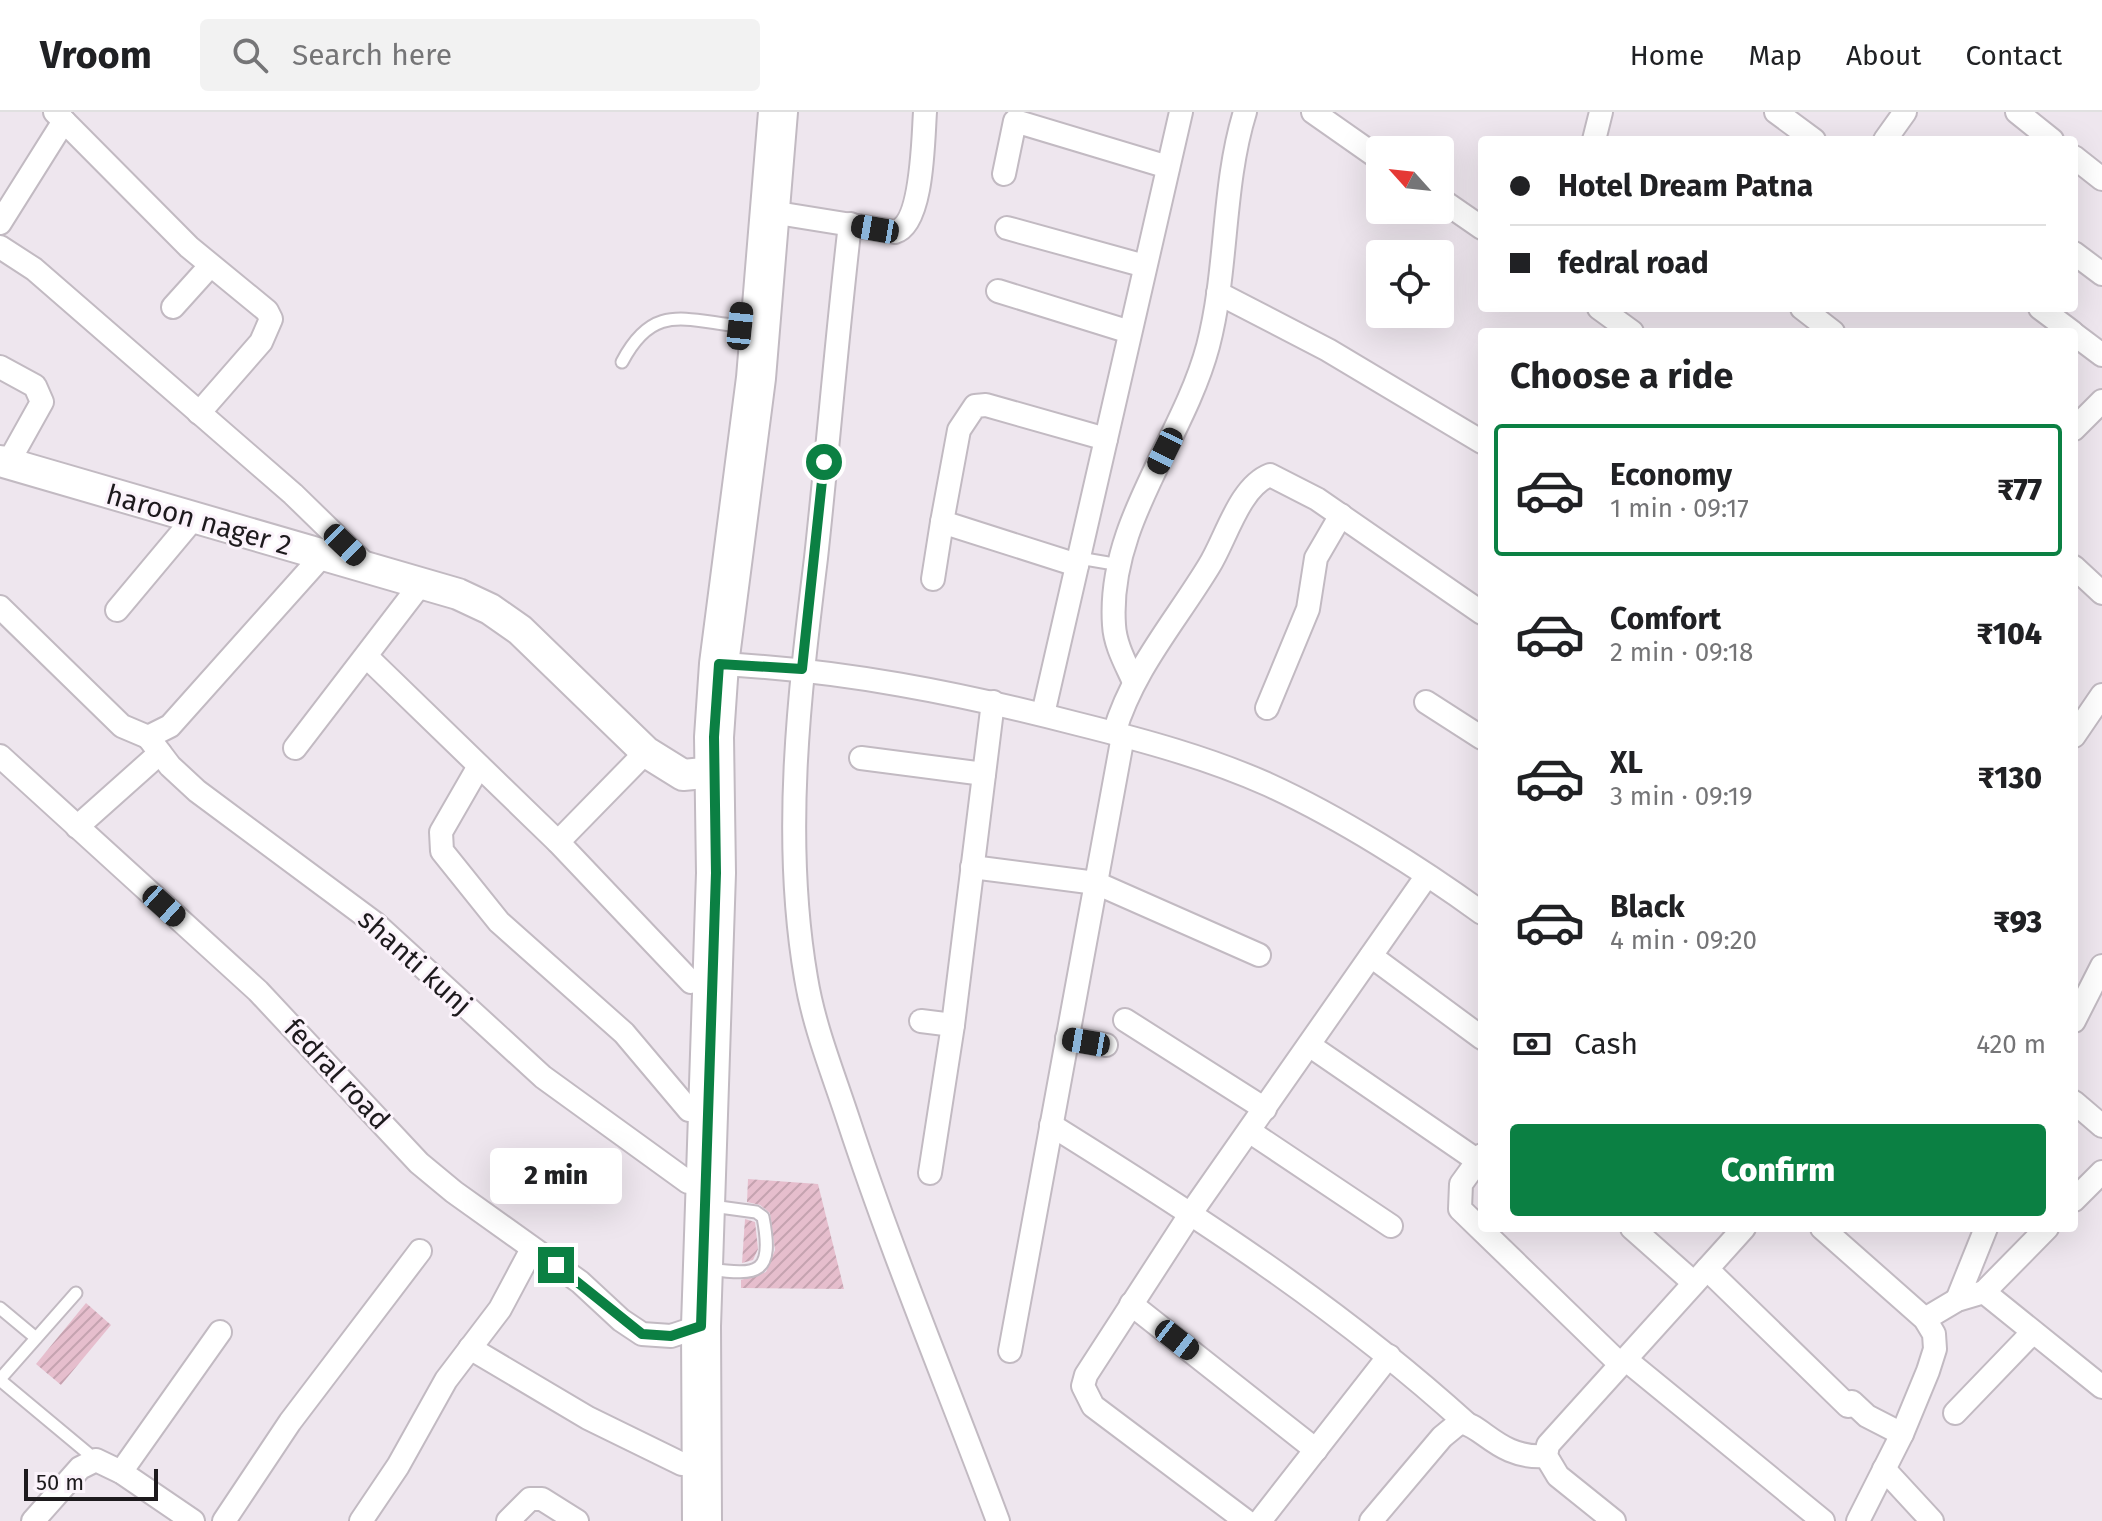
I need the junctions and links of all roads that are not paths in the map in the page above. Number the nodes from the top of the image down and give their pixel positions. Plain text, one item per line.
1 (759, 112) edge
2 (778, 112) edge
3 (925, 112) edge
4 (1181, 112) edge
5 (1245, 112) edge
6 (1313, 112) edge
7 (1601, 112) edge
8 (1776, 112) edge
9 (1905, 112) edge
10 (2017, 112) edge
11 (60, 116) edge
12 (1595, 136) edge
13 (1809, 136) edge
14 (1888, 136) edge
15 (2047, 136) edge
16 (1366, 149) edge
17 (2078, 160) edge
18 (1168, 167) junction
19 (1004, 174) dead end
20 (2102, 179) edge
21 (1454, 209) edge
22 (771, 212) junction
23 (0, 223) edge
24 (850, 224) junction
25 (1478, 225) edge
26 (1007, 228) dead end
27 (0, 247) edge
28 (2078, 256) edge
29 (210, 266) junction
30 (1145, 266) junction
31 (2102, 274) edge
32 (998, 291) dead end
33 (1218, 293) junction
34 (173, 307) dead end
35 (1604, 312) edge
36 (2045, 312) edge
37 (1806, 319) edge
38 (740, 326) junction
39 (1626, 328) edge
40 (1825, 328) edge
41 (2066, 328) edge
42 (1130, 332) junction
43 (2078, 337) edge
44 (2102, 355) edge
45 (622, 362) dead end
46 (0, 367) edge
47 (2101, 405) edge
48 (199, 413) junction
49 (2078, 425) edge
50 (1106, 439) junction
51 (1478, 440) edge
52 (4, 462) edge
53 (1341, 515) junction
54 (194, 518) junction
55 (942, 522) junction
56 (322, 556) junction
57 (1078, 562) junction
58 (1120, 565) junction
59 (373, 571) junction
60 (2078, 571) edge
61 (933, 579) dead end
62 (420, 585) junction
63 (2102, 593) edge
64 (0, 607) edge
65 (117, 610) dead end
66 (1478, 610) edge
67 (367, 657) junction
68 (719, 664) junction
69 (802, 669) junction
70 (1134, 682) junction
71 (2102, 695) edge
72 (993, 702) junction
73 (1426, 702) dead end
74 (1267, 708) dead end
75 (1043, 714) junction
76 (2078, 721) edge
77 (1118, 734) junction
78 (1478, 735) edge
79 (154, 745) junction
80 (295, 748) dead end
81 (646, 752) junction
82 (0, 756) edge
83 (861, 758) dead end
84 (479, 766) junction
85 (705, 774) junction
86 (984, 774) junction
87 (77, 827) junction
88 (558, 842) junction
89 (972, 867) junction
90 (1426, 877) junction
91 (1096, 883) junction
92 (1478, 903) edge
93 (1259, 955) dead end
94 (1371, 956) junction
95 (2102, 966) edge
96 (691, 982) junction
97 (2078, 1013) edge
98 (1125, 1020) dead end
99 (921, 1021) dead end
100 (953, 1025) junction
101 (1478, 1035) edge
102 (1067, 1038) junction
103 (1106, 1045) dead end
104 (1309, 1045) junction
105 (2078, 1105) edge
106 (1265, 1109) junction
107 (689, 1110) junction
108 (1051, 1125) junction
109 (2102, 1126) edge
110 (1249, 1131) junction
111 (1478, 1157) edge
112 (1478, 1161) edge
113 (2102, 1172) edge
114 (930, 1173) dead end
115 (697, 1193) junction
116 (2078, 1196) edge
117 (1191, 1213) junction
118 (1391, 1226) dead end
119 (1478, 1226) edge
120 (1484, 1232) edge
121 (1638, 1232) edge
122 (1740, 1232) edge
123 (1827, 1232) edge
124 (1984, 1232) edge
125 (2043, 1232) edge
126 (532, 1249) junction
127 (420, 1251) dead end
128 (704, 1269) junction
129 (1700, 1276) junction
130 (1984, 1292) junction
131 (76, 1293) dead end
132 (1957, 1300) junction
133 (1131, 1304) junction
134 (0, 1308) edge
135 (1925, 1319) junction
136 (692, 1329) junction
137 (220, 1332) dead end
138 (2033, 1332) junction
139 (36, 1338) junction
140 (470, 1348) junction
141 (1010, 1351) dead end
142 (1389, 1356) junction
143 (1622, 1362) junction
144 (0, 1380) edge
145 (2102, 1387) edge
146 (1955, 1413) dead end
147 (1466, 1423) junction
148 (1902, 1434) junction
149 (1316, 1450) junction
150 (1546, 1456) junction
151 (96, 1460) junction
152 (682, 1464) junction
153 (1884, 1469) junction
154 (121, 1472) junction
155 (33, 1521) edge
156 (192, 1521) edge
157 (224, 1521) edge
158 (361, 1521) edge
159 (508, 1521) edge
160 (577, 1521) edge
161 (683, 1521) edge
162 (702, 1521) edge
163 (998, 1521) edge
164 (1246, 1521) edge
165 (1260, 1521) edge
166 (1371, 1521) edge
167 (1614, 1521) edge
168 (1823, 1521) edge
169 (1858, 1521) edge
170 (1932, 1521) edge

1 - 38 highway
2 - 22 highway
3 - 24 street
4 - 18 street
5 - 33 street
6 - 16 street
7 - 12 street
8 - 13 street
9 - 14 street
10 - 15 street
11 - 23 street
11 - 29 street
17 - 20 street
18 - 19 street
18 - 30 street
21 - 25 street
22 - 24 street
22 - 68 highway
24 - 69 street
26 - 30 street
27 - 48 street
28 - 31 street
29 - 34 street
29 - 48 street
30 - 42 street
32 - 42 street
33 - 51 street
33 - 58 street
35 - 39 street
36 - 41 street
37 - 40 street
38 - 45 lane
38 - 85 highway
42 - 50 street
43 - 44 street
46 - 52 street
47 - 49 street
48 - 59 street
50 - 55 street
50 - 57 street
52 - 54 street, haroon nager 2
53 - 66 street
53 - 70 street
53 - 74 street
54 - 56 street, haroon nager 2
54 - 65 street
55 - 57 street
55 - 61 street
56 - 59 street, haroon nager 2
56 - 79 street
57 - 58 lane
57 - 75 street
58 - 70 street
59 - 62 street, haroon nager 2
60 - 63 street
62 - 67 street
62 - 81 street, haroon nager 2
64 - 79 street, shanti kunj
67 - 80 street
67 - 84 street
68 - 69 street
68 - 85 highway
69 - 72 street
69 - 163 street
70 - 77 street
71 - 76 street
72 - 75 street
72 - 86 street
73 - 78 street
75 - 77 street
77 - 90 street
77 - 91 street
79 - 87 street
79 - 115 street, shanti kunj
81 - 85 street, haroon nager 2
81 - 88 street
82 - 87 street, fedral road
83 - 86 street
84 - 88 street
84 - 107 street
85 - 96 highway
85 - 115 highway
86 - 89 street
87 - 126 street, fedral road
88 - 96 street
89 - 91 street
89 - 100 street
90 - 92 street
90 - 94 street
91 - 93 street
91 - 102 street
94 - 101 street
94 - 104 street
95 - 97 street
96 - 107 highway
98 - 106 street
99 - 100 street
100 - 114 street
102 - 103 street
102 - 108 street
104 - 106 street
104 - 111 street
105 - 109 street
106 - 110 street
107 - 115 highway
108 - 117 street
108 - 141 street
110 - 117 street
110 - 118 street
112 - 119 street
113 - 116 street
115 - 128 highway
115 - 128 lane
115 - 136 highway
117 - 133 street
117 - 142 street
120 - 143 street
121 - 129 street
122 - 129 street
123 - 135 street
124 - 132 street
125 - 130 street
126 - 136 street, fedral road
126 - 140 street
127 - 157 street
128 - 136 highway
129 - 143 street
129 - 148 street
130 - 132 street
130 - 138 street
131 - 139 lane
132 - 135 street
133 - 149 street
133 - 164 street
134 - 139 lane
135 - 148 street
136 - 152 highway
136 - 162 highway
137 - 154 street
138 - 145 street
138 - 146 street
139 - 144 lane
140 - 152 street
140 - 158 street
142 - 147 street
142 - 149 street
143 - 150 street
143 - 168 street
144 - 151 lane
147 - 150 street
147 - 166 street
148 - 153 street
149 - 165 street
150 - 167 street
151 - 154 street
151 - 155 street
152 - 161 highway
153 - 169 street
153 - 170 street
154 - 156 street
159 - 160 street

